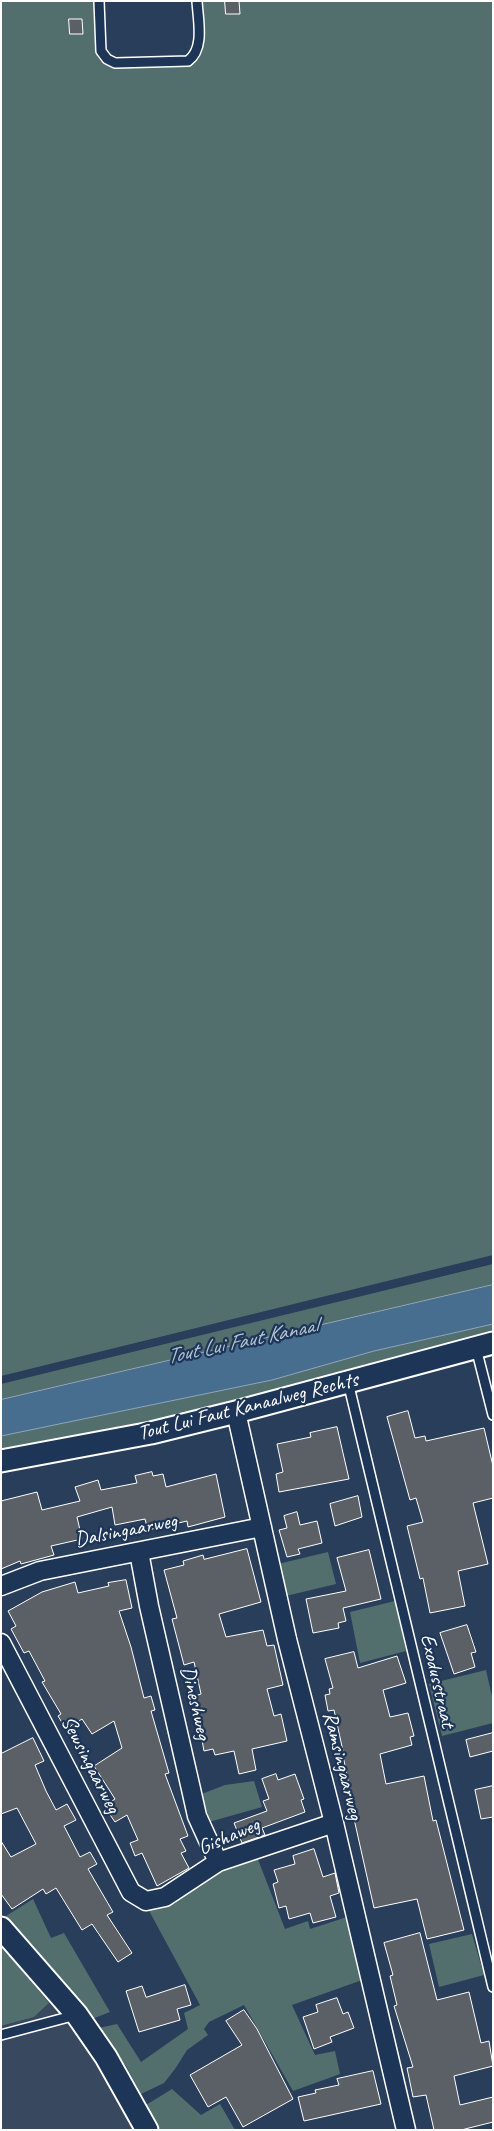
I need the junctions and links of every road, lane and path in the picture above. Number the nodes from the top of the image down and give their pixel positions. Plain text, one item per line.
1 (99, 1) edge
2 (197, 1) edge
3 (484, 1346) edge
4 (348, 1382) junction
5 (236, 1412) junction
6 (493, 1415) edge
7 (1, 1461) edge
8 (262, 1527) junction
9 (139, 1552) junction
10 (1, 1586) edge
11 (1, 1643) edge
12 (334, 1822) junction
13 (218, 1862) junction
14 (146, 1901) joint
15 (1, 1928) edge
16 (493, 1987) edge
17 (77, 2015) junction
18 (1, 2035) edge
19 (147, 2130) edge
20 (406, 2130) edge

1 - 2 lane
3 - 4 street, Tout Lui Faut Kanaalweg Rechts
3 - 6 lane
4 - 5 street, Tout Lui Faut Kanaalweg Rechts
4 - 16 lane, Exodusstraat
5 - 7 street, Tout Lui Faut Kanaalweg Rechts
5 - 8 street, Ramsingaarweg
8 - 9 street, Dalsingaarweg
8 - 12 street, Ramsingaarweg
9 - 10 street, Dalsingaarweg
9 - 13 street, Dineshweg
11 - 14 street, Sewsingaarweg
12 - 13 street, Gishaweg
12 - 20 street, Ramsingaarweg
13 - 14 street, Gishaweg
15 - 17 street
17 - 18 lane
17 - 19 street

